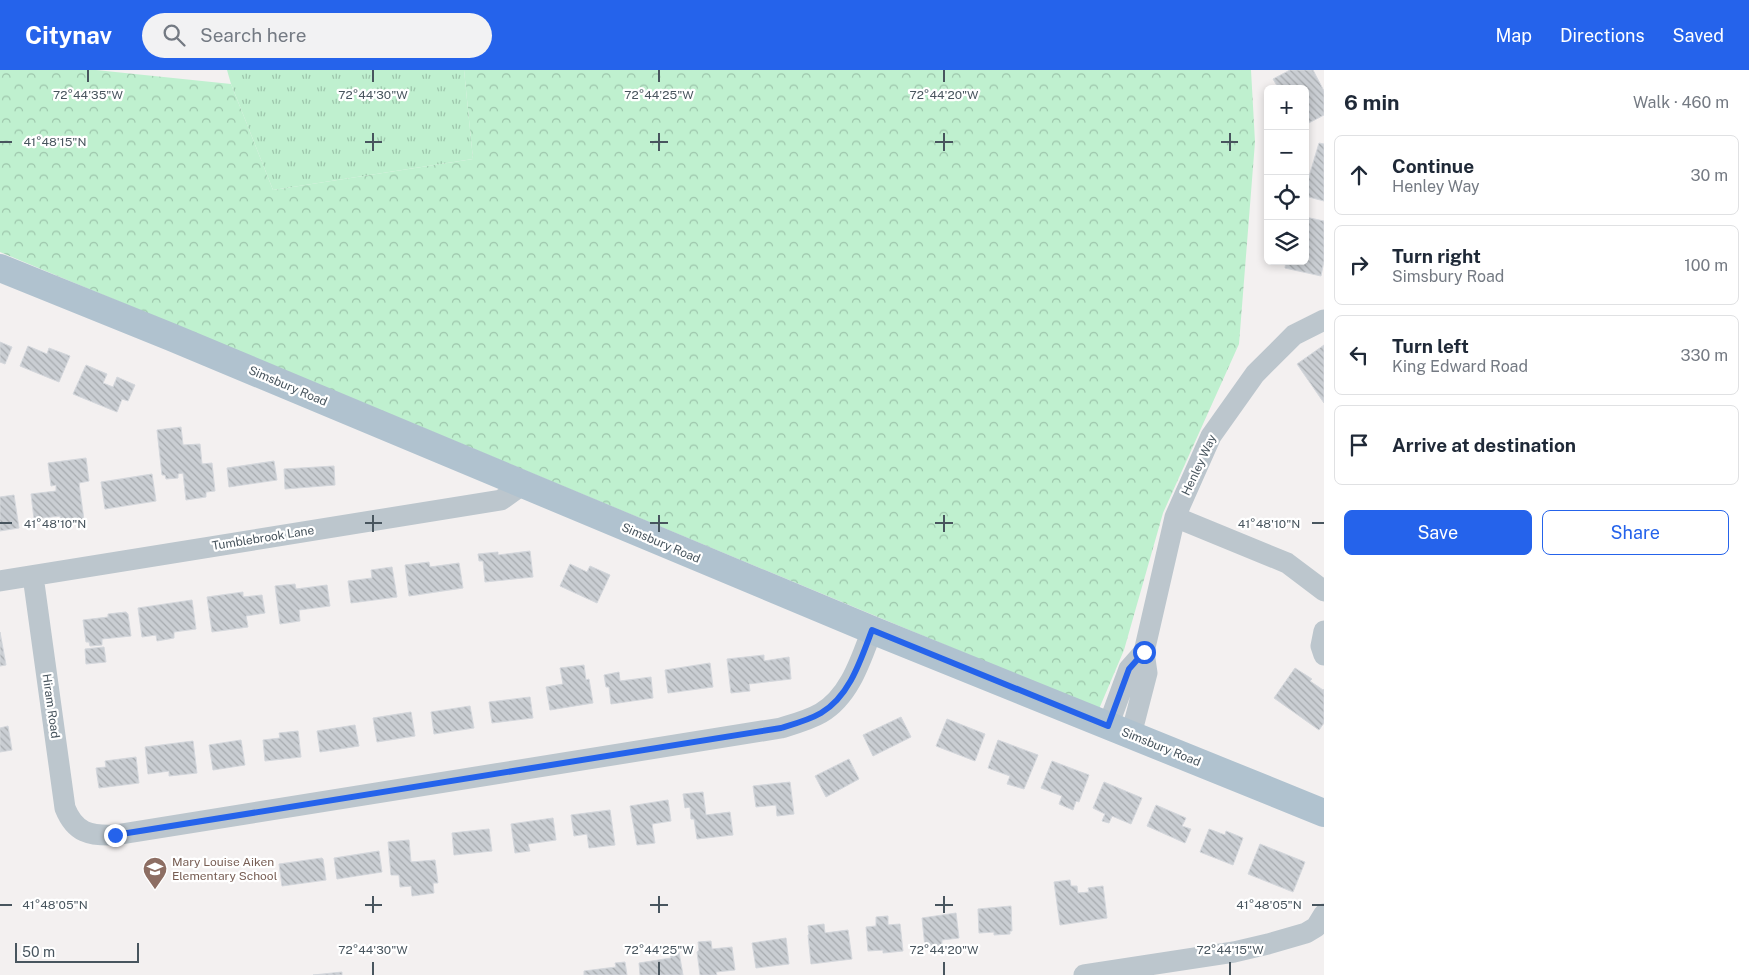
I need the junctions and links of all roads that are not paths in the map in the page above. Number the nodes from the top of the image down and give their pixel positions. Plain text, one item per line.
1 (0, 268) edge
2 (1324, 320) edge
3 (522, 485) junction
4 (1175, 517) junction
5 (33, 576) junction
6 (0, 581) edge
7 (1324, 591) edge
8 (872, 630) junction
9 (1324, 631) edge
10 (1324, 655) edge
11 (1120, 731) junction
12 (1324, 813) edge
13 (1324, 914) edge
14 (1084, 975) edge

1 - 3 main road, Simsbury Road
2 - 4 street, Henley Way
3 - 5 street, Tumblebrook Lane
3 - 8 main road, Simsbury Road
4 - 7 street
4 - 11 street, Henley Way
5 - 6 street, Tumblebrook Lane
5 - 8 street, Hiram Road
8 - 11 main road, Simsbury Road
9 - 10 street
11 - 12 main road, Simsbury Road
13 - 14 street

